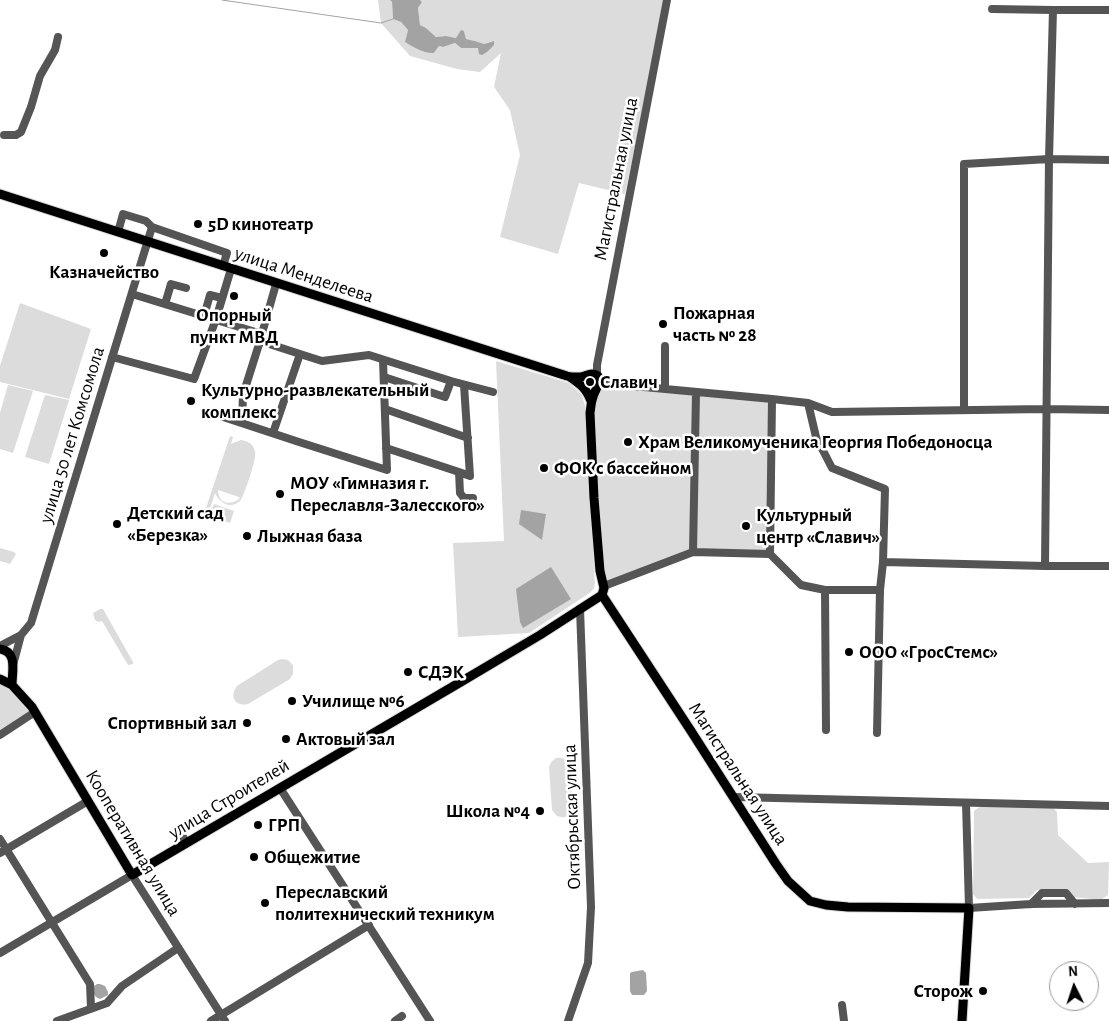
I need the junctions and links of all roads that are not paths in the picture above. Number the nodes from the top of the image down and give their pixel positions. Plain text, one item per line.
1 (667, 0) edge
2 (992, 9) dead end
3 (1052, 10) junction
4 (1109, 10) edge
5 (58, 37) dead end
6 (4, 135) dead end
7 (1049, 159) junction
8 (1109, 160) edge
9 (0, 194) edge
10 (152, 228) junction
11 (118, 232) junction
12 (148, 242) junction
13 (227, 268) junction
14 (276, 284) junction
15 (186, 288) dead end
16 (132, 294) junction
17 (222, 298) junction
18 (165, 304) junction
19 (204, 316) junction
20 (216, 320) junction
21 (261, 337) junction
22 (665, 346) dead end
23 (300, 354) junction
24 (112, 357) junction
25 (383, 360) junction
26 (597, 365) junction
27 (586, 375) junction
28 (384, 377) junction
29 (570, 377) junction
30 (598, 377) junction
31 (451, 381) junction
32 (612, 384) junction
33 (464, 385) junction
34 (584, 388) junction
35 (597, 388) junction
36 (669, 391) junction
37 (493, 392) dead end
38 (696, 393) junction
39 (772, 399) junction
40 (591, 401) junction
41 (808, 403) junction
42 (385, 409) junction
43 (1046, 409) junction
44 (964, 410) junction
45 (1109, 410) edge
46 (208, 412) dead end
47 (242, 422) junction
48 (273, 433) junction
49 (468, 438) junction
50 (386, 448) junction
51 (459, 472) junction
52 (473, 498) dead end
53 (693, 552) junction
54 (770, 554) junction
55 (883, 562) junction
56 (1045, 566) junction
57 (1109, 566) edge
58 (603, 590) junction
59 (825, 590) junction
60 (880, 590) junction
61 (580, 609) junction
62 (21, 635) junction
63 (0, 648) edge
64 (12, 668) junction
65 (0, 678) edge
66 (12, 685) junction
67 (35, 712) junction
68 (826, 730) dead end
69 (877, 733) dead end
70 (0, 735) edge
71 (280, 788) junction
72 (734, 797) junction
73 (88, 801) junction
74 (966, 803) junction
75 (1109, 806) edge
76 (181, 834) dead end
77 (0, 839) edge
78 (187, 843) junction
79 (4, 851) edge
80 (132, 874) junction
81 (1109, 904) edge
82 (969, 908) junction
83 (52, 922) junction
84 (369, 926) junction
85 (178, 948) junction
86 (0, 953) edge
87 (842, 1006) dead end
88 (91, 1008) junction
89 (223, 1018) edge
90 (57, 1021) edge
91 (211, 1021) edge
92 (430, 1021) edge
93 (568, 1021) edge
94 (844, 1021) edge
95 (962, 1021) edge

1 - 26 street, Магистральная улица
2 - 3 street
3 - 4 street
3 - 7 street
5 - 6 street
7 - 8 street
7 - 43 street
7 - 44 street
9 - 11 main road, улица Менделеева
10 - 11 street
10 - 12 street, улица 50 лет Комсомола
10 - 13 street
11 - 12 main road, улица Менделеева
12 - 13 main road, улица Менделеева
12 - 16 street, улица 50 лет Комсомола
13 - 14 main road, улица Менделеева
13 - 17 street
14 - 21 street
14 - 29 main road, улица Менделеева
15 - 18 street
16 - 18 street
16 - 24 street, улица 50 лет Комсомола
17 - 19 street
17 - 20 street
18 - 19 street
19 - 20 street
20 - 21 street
20 - 24 street
21 - 23 street
21 - 47 street
22 - 36 street
23 - 25 street
23 - 48 street
24 - 62 street, улица 50 лет Комсомола
25 - 28 street
25 - 31 street
26 - 27 street
26 - 30 street, Магистральная улица
27 - 29 main road
27 - 30 main road
27 - 34 main road
28 - 31 street
28 - 42 street
29 - 34 main road
30 - 32 street
30 - 35 main road
31 - 33 street
32 - 35 street
32 - 36 street
33 - 37 street
33 - 49 street
34 - 35 main road
34 - 40 main road
35 - 40 main road
36 - 38 street
38 - 39 street
38 - 53 street
39 - 41 street
39 - 54 street
40 - 58 main road, Магистральная улица
41 - 44 street
41 - 55 street
42 - 49 street
42 - 50 street
43 - 44 street
43 - 45 street
43 - 56 street
46 - 47 street
47 - 48 street
48 - 50 street
49 - 51 street
50 - 51 street
51 - 52 street
53 - 54 street
53 - 58 street
54 - 59 street
55 - 56 street
55 - 60 street
56 - 57 street
58 - 61 main road, улица Строителей
58 - 72 main road, Магистральная улица
59 - 60 street
59 - 68 street
60 - 69 street
61 - 71 main road, улица Строителей
61 - 93 street, Октябрьская улица
62 - 63 street
62 - 64 street, улица 50 лет Комсомола
63 - 64 main road
64 - 65 main road
64 - 66 main road
65 - 66 main road
66 - 67 main road, Кооперативная улица
67 - 70 street
67 - 73 main road, Кооперативная улица
71 - 78 main road, улица Строителей
71 - 84 street
72 - 74 street
72 - 82 main road, Магистральная улица
73 - 79 street
73 - 80 main road, Кооперативная улица
74 - 75 street
74 - 82 street
76 - 78 street
77 - 79 street
78 - 80 main road, улица Строителей
79 - 83 street
80 - 83 street, улица Строителей
80 - 85 street, Кооперативная улица
81 - 82 street
82 - 95 main road
83 - 86 street, улица Строителей
83 - 88 street
84 - 89 street
84 - 92 street
85 - 88 street
85 - 89 street, Кооперативная улица
87 - 94 street
88 - 90 street
89 - 91 street

